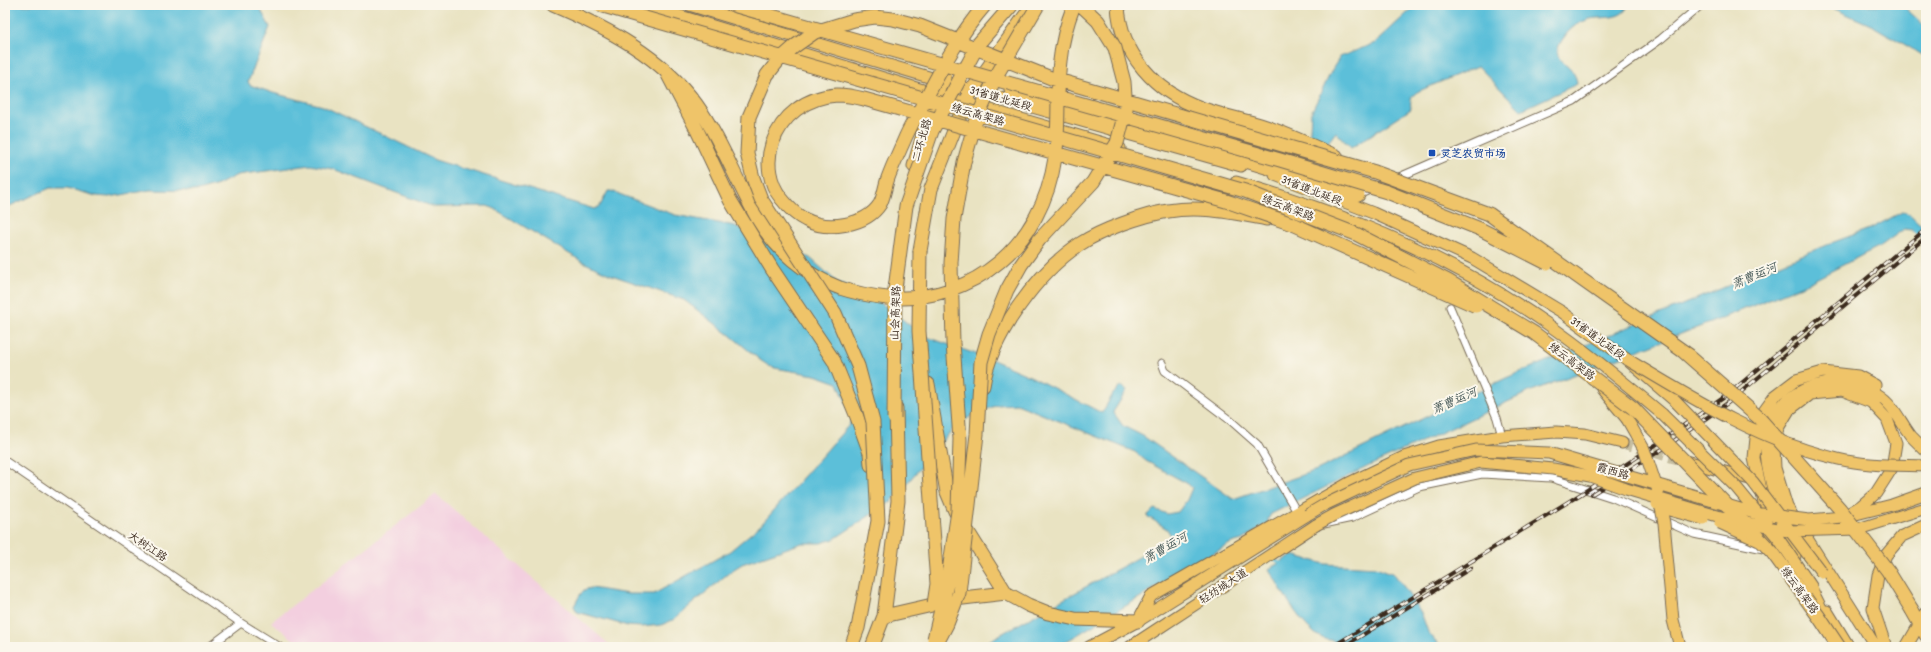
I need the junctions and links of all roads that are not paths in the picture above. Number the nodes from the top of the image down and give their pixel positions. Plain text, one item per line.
1 (553, 5) edge
2 (600, 5) edge
3 (644, 5) edge
4 (689, 5) edge
5 (732, 5) edge
6 (985, 5) edge
7 (989, 5) edge
8 (1012, 5) edge
9 (1032, 5) edge
10 (1038, 5) edge
11 (1074, 5) edge
12 (1079, 5) edge
13 (1118, 5) edge
14 (1701, 5) edge
15 (1001, 48) junction
16 (667, 73) junction
17 (942, 80) junction
18 (972, 90) junction
19 (1011, 90) junction
20 (936, 94) junction
21 (965, 103) junction
22 (1040, 109) junction
23 (1375, 172) junction
24 (1358, 195) joint
25 (1294, 225) junction
26 (1394, 239) junction
27 (1450, 307) dead end
28 (919, 331) junction
29 (1534, 332) junction
30 (1690, 356) junction
31 (1625, 358) junction
32 (1162, 363) dead end
33 (977, 434) junction
34 (1502, 436) junction
35 (1926, 442) edge
36 (1622, 443) tunnel mouth
37 (1926, 451) edge
38 (1678, 459) tunnel mouth
39 (5, 461) edge
40 (1926, 466) edge
41 (1759, 482) junction
42 (1626, 489) junction
43 (1926, 493) edge
44 (1926, 508) edge
45 (1299, 511) junction
46 (1843, 517) junction
47 (878, 521) junction
48 (1316, 525) junction
49 (1926, 525) edge
50 (1776, 552) junction
51 (1811, 593) junction
52 (1010, 595) junction
53 (1926, 613) edge
54 (884, 616) junction
55 (1138, 621) junction
56 (241, 623) junction
57 (1926, 635) edge
58 (208, 647) edge
59 (280, 647) edge
60 (851, 647) edge
61 (865, 647) edge
62 (872, 647) edge
63 (926, 647) edge
64 (934, 647) edge
65 (1089, 647) edge
66 (1130, 647) edge
67 (1680, 647) edge
68 (1840, 647) edge
69 (1849, 647) edge
70 (1867, 647) edge
71 (1876, 647) edge
72 (1886, 647) edge
73 (1906, 647) edge

1 - 16 highway
2 - 29 highway, 绿云高架路, bridge
3 - 20 main road
4 - 17 main road, 31省道北延段
5 - 30 highway, bridge
6 - 25 highway, bridge
7 - 17 highway, 二环北路
8 - 61 highway, 山会高架路, bridge
9 - 15 highway
10 - 64 highway, bridge
11 - 16 highway, bridge
12 - 33 highway, bridge
13 - 23 highway, bridge
14 - 24 street
15 - 18 highway
15 - 19 highway
16 - 47 highway
17 - 18 main road, 31省道北延段
17 - 20 highway, 二环北路
18 - 21 highway
18 - 22 main road, 31省道北延段
19 - 22 highway
19 - 24 highway
20 - 21 main road
20 - 54 highway, 二环北路, bridge
21 - 26 main road
21 - 28 highway, bridge
22 - 31 main road, 31省道北延段
23 - 30 highway, bridge
23 - 47 highway, bridge
25 - 29 highway, bridge
25 - 33 highway, bridge
26 - 51 main road, bridge
26 - 67 main road, bridge
27 - 34 street
28 - 52 highway, bridge
28 - 63 highway, bridge
29 - 68 highway, 绿云高架路, bridge
30 - 57 highway, bridge
31 - 40 main road, bridge
31 - 70 main road, 31省道北延段, bridge
32 - 45 street
33 - 64 highway, bridge
34 - 36 main road
34 - 45 main road
35 - 41 main road
37 - 68 main road
38 - 41 main road
39 - 56 street, 大树江路
41 - 50 main road
42 - 44 main road, 霞西路, bridge
42 - 48 main road, 霞西路, bridge
42 - 51 main road, bridge
43 - 46 main road, 霞西路
45 - 46 main road, 霞西路, bridge
45 - 55 main road
46 - 71 main road
47 - 60 highway, bridge
48 - 50 street
48 - 66 main road, 轻纺城大道
49 - 72 main road
50 - 68 street
51 - 68 main road
51 - 69 main road
52 - 54 highway
52 - 55 highway
53 - 73 main road
54 - 62 highway, 二环北路
55 - 65 main road
56 - 58 street
56 - 59 street, 大树江路

